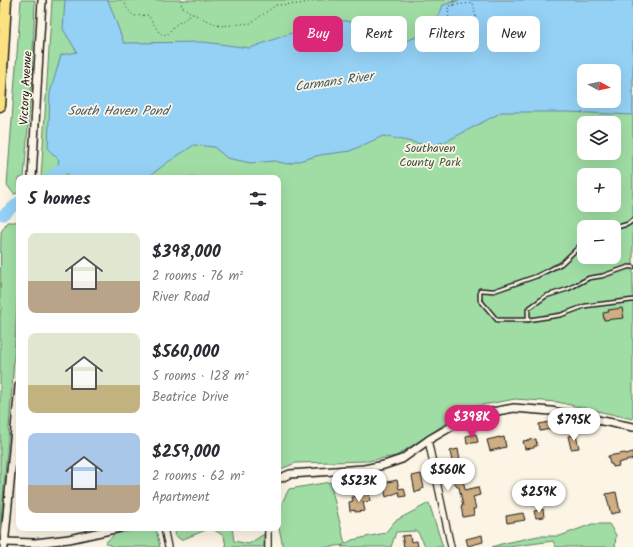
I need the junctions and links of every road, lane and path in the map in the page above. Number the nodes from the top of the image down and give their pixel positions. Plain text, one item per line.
1 (6, 0) edge
2 (42, 0) edge
3 (125, 0) edge
4 (182, 0) edge
5 (317, 0) edge
6 (453, 0) edge
7 (454, 5) junction
8 (193, 14) junction
9 (449, 16) edge
10 (476, 16) edge
11 (0, 106) edge
12 (32, 175) edge
13 (633, 220) edge
14 (621, 226) edge
15 (577, 249) edge
16 (633, 267) edge
17 (633, 300) edge
18 (528, 320) junction
19 (16, 423) edge
20 (633, 427) edge
21 (428, 440) junction
22 (281, 478) edge
23 (105, 531) edge
24 (165, 531) edge
25 (268, 531) edge
26 (4, 544) edge
27 (168, 547) edge
28 (268, 547) edge
29 (451, 547) edge

1 - 11 highway
2 - 12 street, Victory Avenue
3 - 8 path
4 - 8 path
5 - 8 path
6 - 7 path
7 - 9 path
7 - 10 path
13 - 14 lane
15 - 18 lane
16 - 18 lane
17 - 18 lane
19 - 26 street
20 - 21 street
21 - 22 street
21 - 29 street
23 - 26 street
24 - 27 street
25 - 28 street

